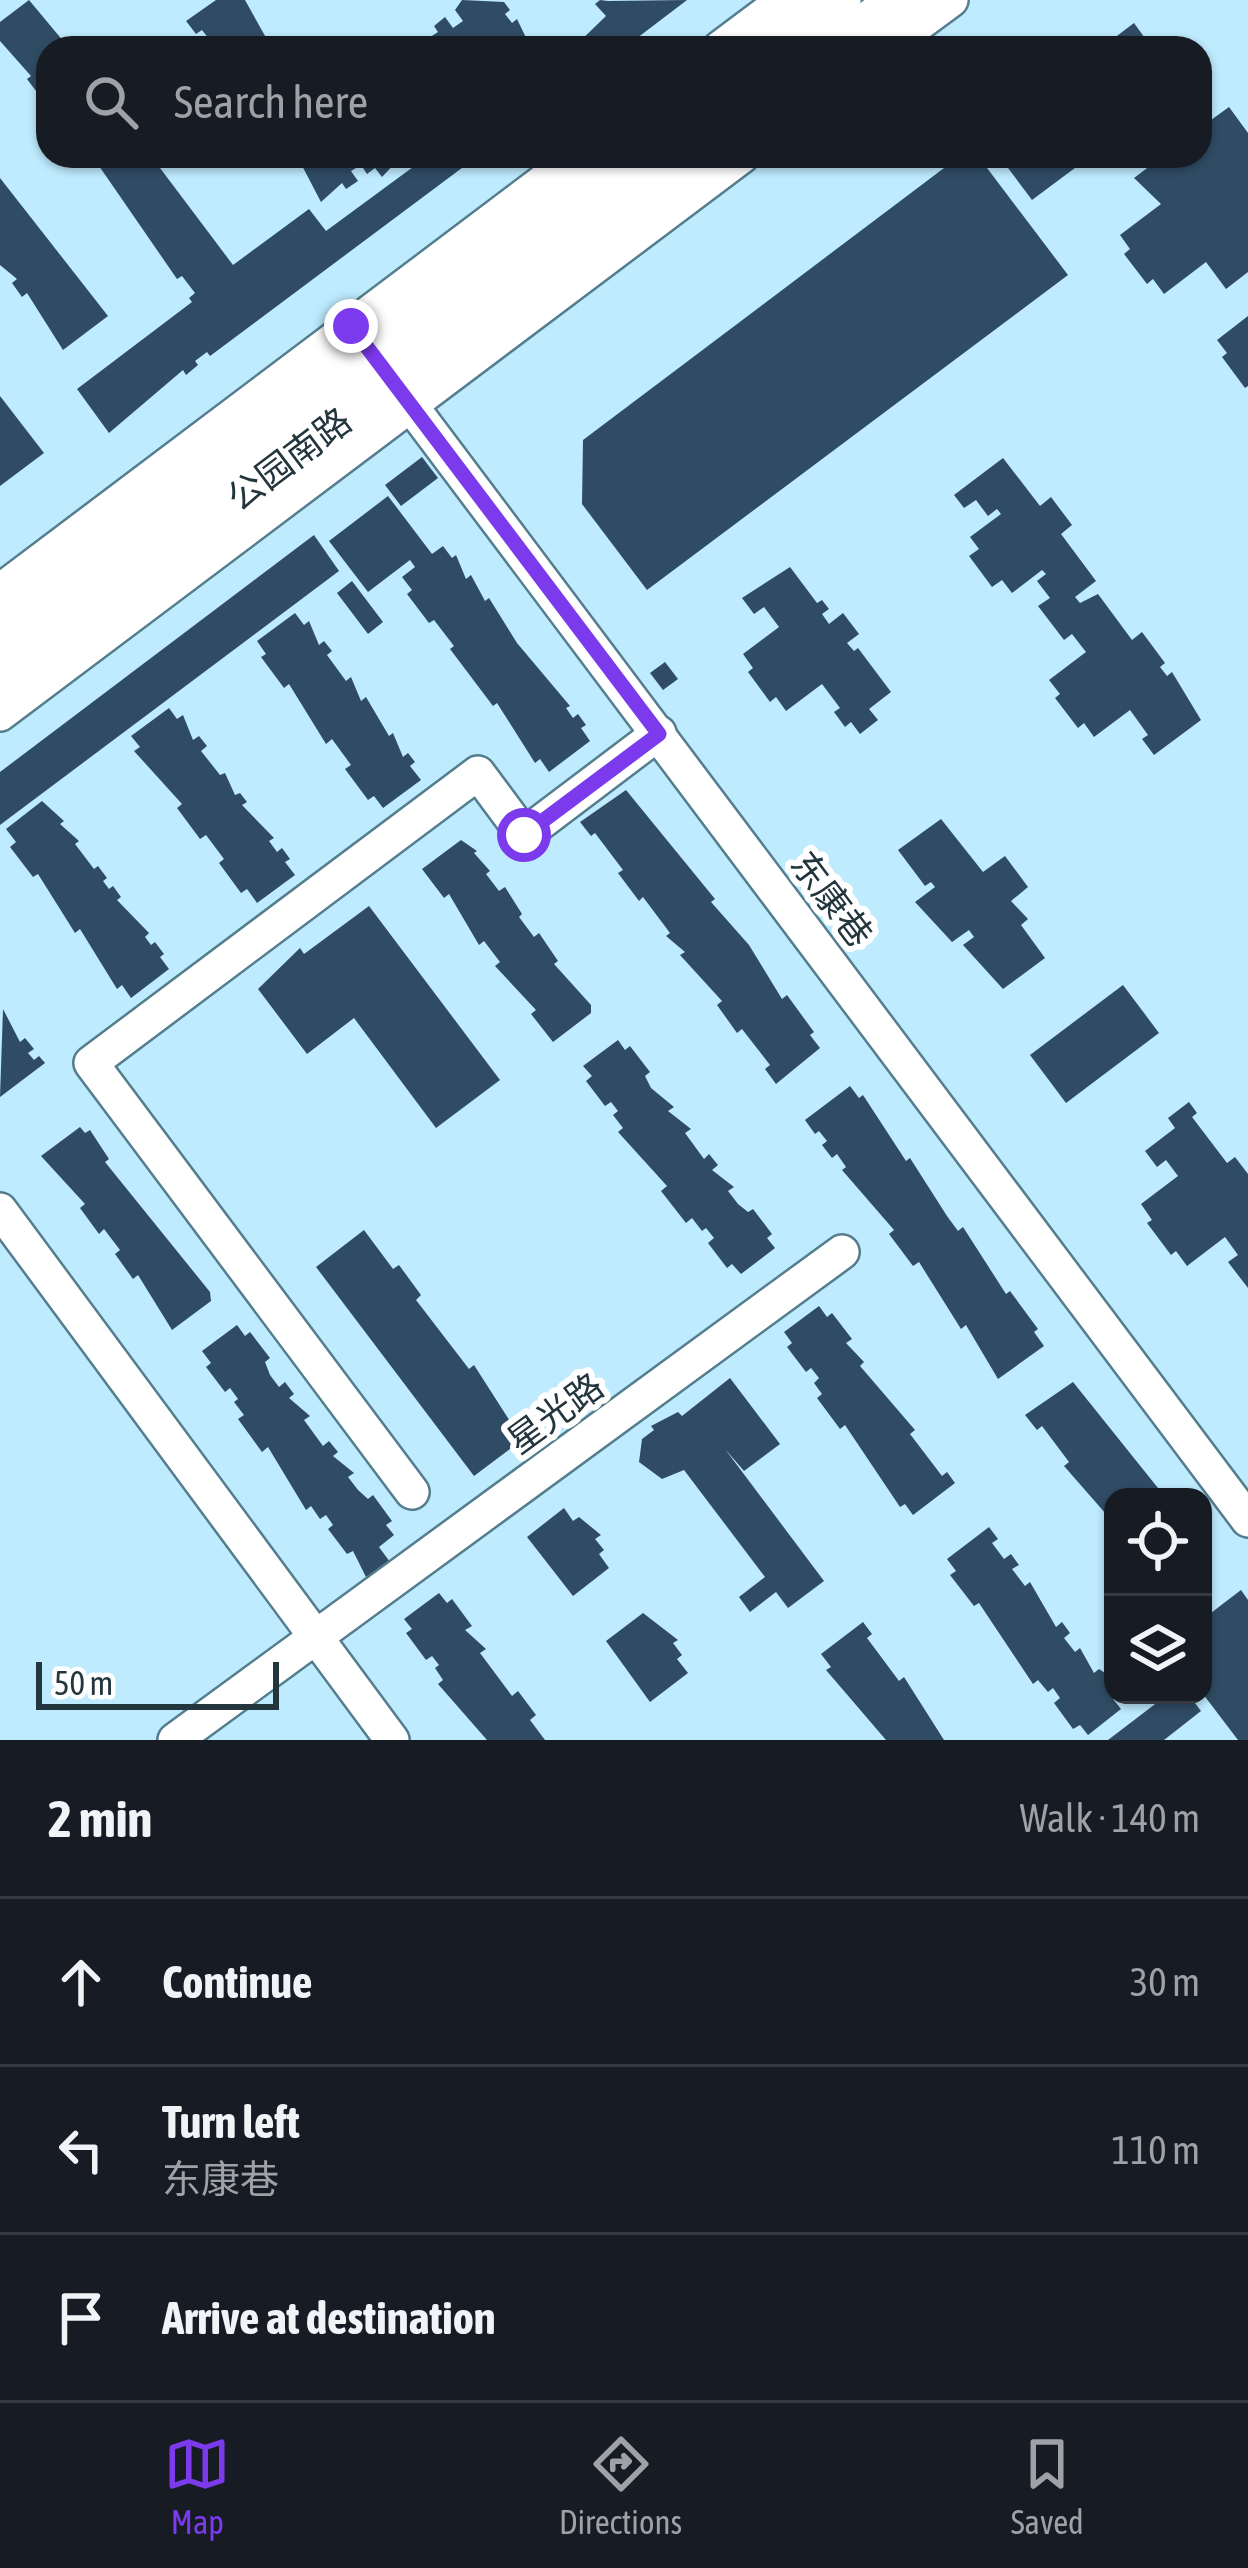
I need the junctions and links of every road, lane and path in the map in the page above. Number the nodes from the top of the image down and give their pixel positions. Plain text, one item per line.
1 (784, 0) edge
2 (838, 0) edge
3 (902, 0) edge
4 (951, 0) edge
5 (736, 36) edge
6 (791, 36) edge
7 (854, 36) edge
8 (902, 36) edge
9 (566, 168) edge
10 (618, 168) edge
11 (676, 168) edge
12 (721, 168) edge
13 (382, 366) junction
14 (0, 591) edge
15 (0, 635) edge
16 (0, 676) edge
17 (0, 714) edge
18 (659, 734) junction
19 (0, 1210) edge
20 (842, 1252) dead end
21 (412, 1492) dead end
22 (1248, 1520) edge
23 (314, 1638) junction
24 (176, 1740) edge
25 (392, 1740) edge

1 - 5 street
2 - 6 main road
3 - 7 main road
4 - 8 street
9 - 13 street
10 - 13 main road, 公园南路
11 - 13 main road, 公园南路
12 - 13 street
13 - 14 street
13 - 15 main road, 公园南路
13 - 16 main road, 公园南路
13 - 17 street
13 - 18 street, 东康巷
18 - 21 street
18 - 22 street, 东康巷
19 - 23 street
20 - 23 street, 星光路
23 - 24 street, 星光路
23 - 25 street

